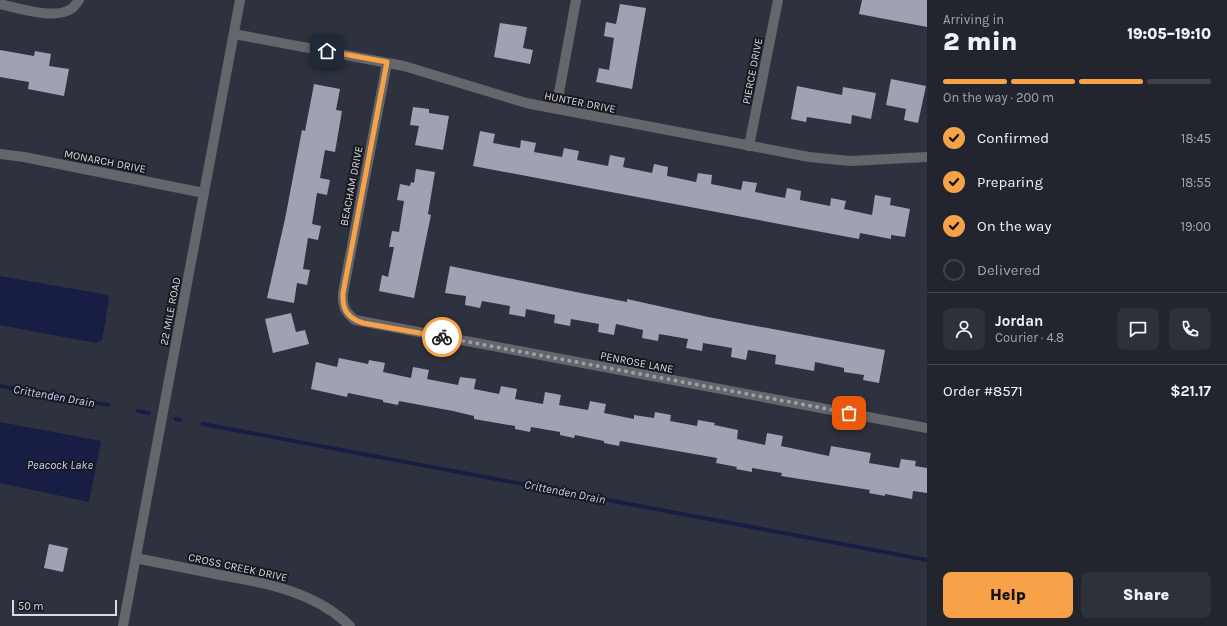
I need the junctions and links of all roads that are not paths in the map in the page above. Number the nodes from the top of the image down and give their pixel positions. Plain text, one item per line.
1 (79, 0) edge
2 (240, 0) edge
3 (576, 0) edge
4 (778, 0) edge
5 (0, 4) edge
6 (234, 34) junction
7 (387, 62) junction
8 (556, 110) junction
9 (749, 146) junction
10 (0, 154) edge
11 (927, 157) edge
12 (204, 193) junction
13 (346, 313) joint
14 (927, 428) edge
15 (136, 558) junction
16 (123, 626) edge
17 (350, 626) edge

1 - 5 street
2 - 6 street, 22 MILE ROAD
3 - 8 street
4 - 9 street, PIERCE DRIVE
6 - 7 street, HUNTER DRIVE
6 - 12 street, 22 MILE ROAD
7 - 8 street, HUNTER DRIVE
7 - 13 street, BEACHAM DRIVE
8 - 9 street, HUNTER DRIVE
9 - 11 street, HUNTER DRIVE
10 - 12 street, MONARCH DRIVE
12 - 15 street, 22 MILE ROAD
13 - 14 street, PENROSE LANE
15 - 16 street, 22 MILE ROAD
15 - 17 street, CROSS CREEK DRIVE

